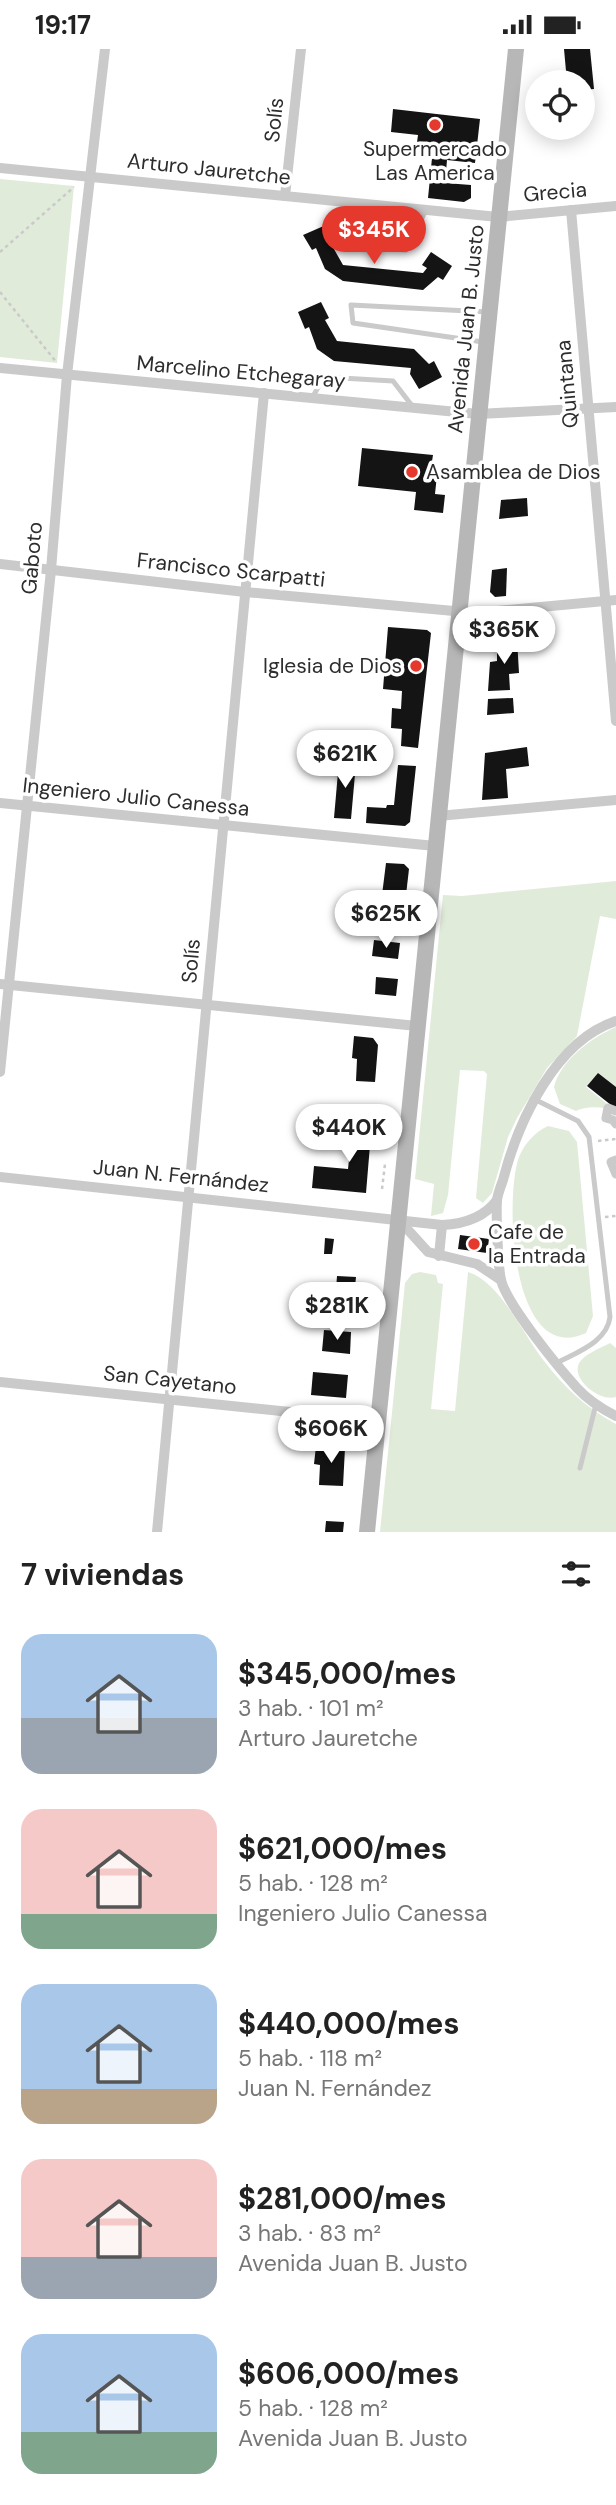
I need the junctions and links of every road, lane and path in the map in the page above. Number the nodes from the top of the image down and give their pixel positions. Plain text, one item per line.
1 (106, 49) edge
2 (301, 49) edge
3 (516, 49) edge
4 (0, 168) edge
5 (90, 177) junction
6 (285, 196) junction
7 (616, 206) edge
8 (426, 210) junction
9 (571, 210) junction
10 (358, 215) dead end
11 (498, 217) junction
12 (0, 252) edge
13 (0, 292) edge
14 (488, 313) junction
15 (485, 342) junction
16 (0, 368) edge
17 (68, 375) junction
18 (264, 393) junction
19 (312, 398) junction
20 (413, 407) junction
21 (616, 407) edge
22 (588, 409) junction
23 (478, 414) junction
24 (0, 564) edge
25 (51, 570) junction
26 (245, 592) junction
27 (611, 600) edge
28 (458, 611) junction
29 (616, 721) edge
30 (616, 800) edge
31 (0, 803) edge
32 (26, 805) junction
33 (438, 816) junction
34 (223, 825) junction
35 (435, 846) junction
36 (4, 984) edge
37 (207, 1005) junction
38 (616, 1021) edge
39 (417, 1026) junction
40 (0, 1072) edge
41 (536, 1100) junction
42 (613, 1113) edge
43 (616, 1124) edge
44 (616, 1139) edge
45 (608, 1140) dead end
46 (385, 1164) dead end
47 (0, 1177) edge
48 (382, 1189) dead end
49 (189, 1196) junction
50 (497, 1200) junction
51 (399, 1220) junction
52 (442, 1225) junction
53 (439, 1256) junction
54 (501, 1280) junction
55 (557, 1364) junction
56 (0, 1382) edge
57 (170, 1400) junction
58 (596, 1404) junction
59 (614, 1412) edge
60 (378, 1421) junction
61 (580, 1468) dead end
62 (157, 1532) edge
63 (367, 1532) edge

1 - 5 street, Gaboto
2 - 6 street, Solís
3 - 11 main road, Avenida Juan B. Justo
4 - 5 street, Arturo Jauretche
5 - 6 street, Arturo Jauretche
5 - 12 path
5 - 17 street, Gaboto
6 - 8 street, Arturo Jauretche
7 - 9 street, Grecia
8 - 10 lane
8 - 11 street, Arturo Jauretche
9 - 11 street, Grecia
9 - 22 street, Quintana
11 - 14 main road, Avenida Juan B. Justo
13 - 17 path
14 - 15 main road, Avenida Juan B. Justo
14 - 15 lane
15 - 23 main road, Avenida Juan B. Justo
16 - 17 street, Marcelino Etchegaray
17 - 18 street, Marcelino Etchegaray
17 - 25 street, Gaboto
18 - 19 street, Marcelino Etchegaray
18 - 26 street, Solís
19 - 20 street, Marcelino Etchegaray
19 - 20 lane
20 - 23 street, Marcelino Etchegaray
21 - 22 street, Marcelino Etchegaray
22 - 23 street, Marcelino Etchegaray
22 - 27 street, Quintana
23 - 28 main road, Avenida Juan B. Justo
24 - 25 street, Francisco Scarpatti
25 - 26 street, Francisco Scarpatti
25 - 32 street, Gaboto
26 - 28 street, Francisco Scarpatti
26 - 34 street, Solís
27 - 28 street, Francisco Scarpatti
27 - 29 street, Quintana
28 - 33 main road, Avenida Juan B. Justo
30 - 33 street
31 - 32 street, Ingeniero Julio Canessa
32 - 34 street, Ingeniero Julio Canessa
32 - 36 street, Gaboto
33 - 35 main road, Avenida Juan B. Justo
34 - 35 street, Ingeniero Julio Canessa
34 - 37 street, Solís
35 - 39 main road, Avenida Juan B. Justo
36 - 37 street
36 - 40 street, Gaboto
37 - 39 street
37 - 49 street, Solís
38 - 41 street
39 - 51 main road, Avenida Juan B. Justo
41 - 50 street
41 - 55 lane
42 - 43 street
44 - 45 path
46 - 48 path
47 - 49 street, Juan N. Fernández
49 - 51 street, Juan N. Fernández
49 - 57 street, Solís
50 - 52 street, Juan N. Fernández
50 - 54 street
51 - 52 street, Juan N. Fernández
51 - 53 street
51 - 60 main road, Avenida Juan B. Justo
52 - 53 street
53 - 54 street
54 - 55 street
55 - 58 street
56 - 57 street, San Cayetano
57 - 60 street, San Cayetano
57 - 62 street, Solís
58 - 59 street
58 - 61 lane
60 - 63 main road, Avenida Juan B. Justo

